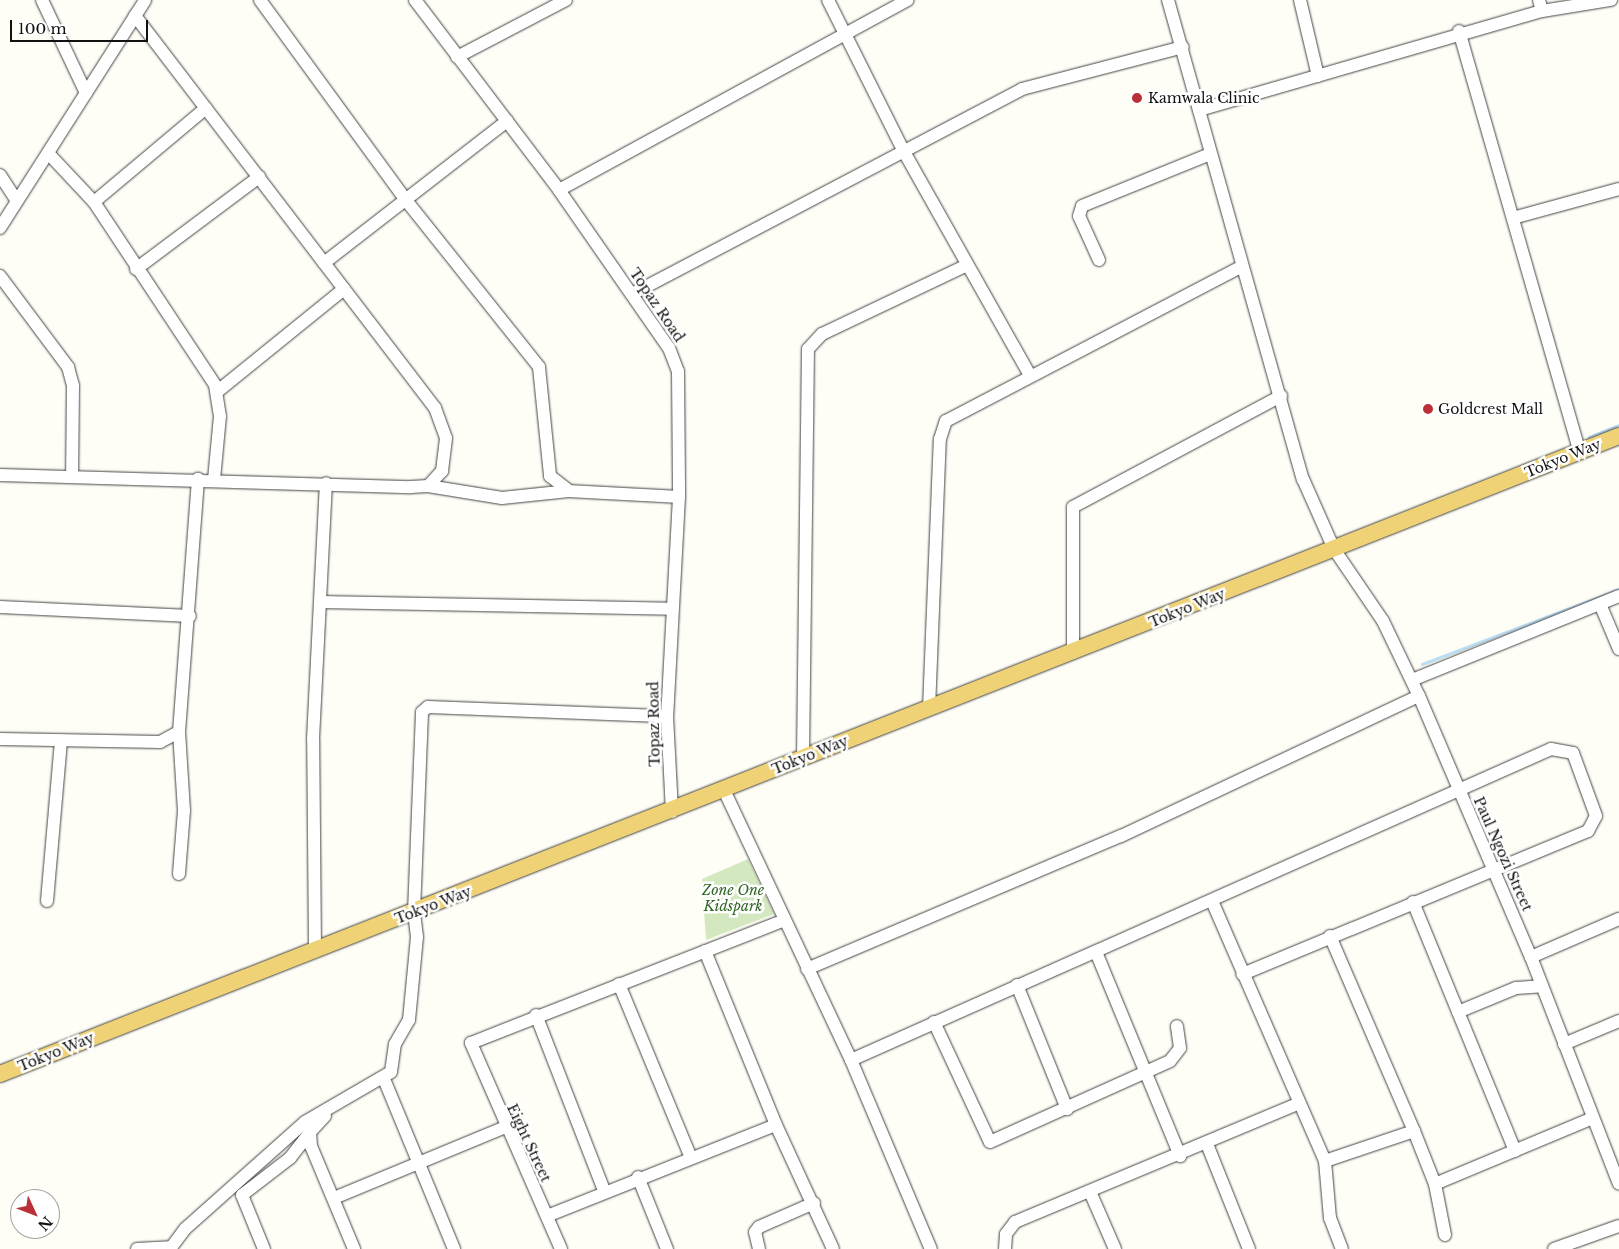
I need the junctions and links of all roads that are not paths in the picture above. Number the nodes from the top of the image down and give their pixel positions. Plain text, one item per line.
1 (42, 0) edge
2 (145, 0) edge
3 (260, 0) edge
4 (415, 0) edge
5 (566, 0) edge
6 (828, 0) edge
7 (908, 0) edge
8 (1168, 0) edge
9 (1300, 0) edge
10 (1611, 0) edge
11 (1541, 5) edge
12 (135, 16) junction
13 (1459, 31) junction
14 (845, 32) junction
15 (1183, 47) junction
16 (458, 57) junction
17 (1318, 76) junction
18 (86, 93) junction
19 (206, 108) junction
20 (1199, 110) junction
21 (507, 121) junction
22 (903, 150) junction
23 (48, 153) junction
24 (1210, 154) junction
25 (0, 175) edge
26 (258, 177) junction
27 (1619, 189) edge
28 (559, 190) junction
29 (405, 200) junction
30 (17, 201) junction
31 (94, 202) junction
32 (1514, 218) junction
33 (0, 228) edge
34 (1099, 260) dead end
35 (324, 263) junction
36 (965, 266) junction
37 (1241, 266) junction
38 (136, 269) junction
39 (0, 276) edge
40 (344, 289) junction
41 (632, 294) junction
42 (1030, 375) junction
43 (218, 391) junction
44 (1281, 396) junction
45 (1619, 436) edge
46 (1580, 452) junction
47 (0, 475) edge
48 (72, 477) junction
49 (198, 479) junction
50 (214, 479) junction
51 (326, 483) junction
52 (428, 486) junction
53 (569, 491) junction
54 (679, 497) junction
55 (1334, 549) junction
56 (1619, 596) edge
57 (320, 602) junction
58 (1600, 604) junction
59 (0, 608) edge
60 (671, 609) junction
61 (190, 616) junction
62 (1619, 649) edge
63 (1073, 653) junction
64 (1412, 680) junction
65 (1419, 696) junction
66 (930, 709) junction
67 (667, 716) junction
68 (179, 732) junction
69 (0, 739) edge
70 (61, 741) junction
71 (803, 757) junction
72 (724, 790) junction
73 (1459, 790) junction
74 (672, 812) junction
75 (1494, 869) junction
76 (179, 874) dead end
77 (47, 901) dead end
78 (1212, 901) junction
79 (1413, 902) junction
80 (414, 912) junction
81 (1619, 919) edge
82 (783, 921) junction
83 (1330, 936) junction
84 (316, 949) junction
85 (705, 950) junction
86 (1096, 952) junction
87 (1531, 957) junction
88 (807, 969) junction
89 (1242, 974) junction
90 (619, 984) junction
91 (1017, 985) junction
92 (1542, 986) junction
93 (1458, 1012) junction
94 (536, 1015) junction
95 (934, 1022) junction
96 (1619, 1022) edge
97 (1177, 1026) dead end
98 (1564, 1044) junction
99 (851, 1060) junction
100 (1145, 1072) junction
101 (0, 1074) edge
102 (384, 1079) junction
103 (338, 1104) junction
104 (1297, 1104) junction
105 (1067, 1108) junction
106 (1593, 1118) junction
107 (776, 1125) junction
108 (505, 1127) junction
109 (1414, 1131) junction
110 (310, 1132) junction
111 (1207, 1144) junction
112 (1515, 1151) junction
113 (1180, 1156) junction
114 (691, 1158) junction
115 (419, 1161) junction
116 (1325, 1161) junction
117 (638, 1178) junction
118 (1435, 1184) junction
119 (1619, 1184) edge
120 (604, 1190) junction
121 (1091, 1194) junction
122 (334, 1198) junction
123 (814, 1203) junction
124 (547, 1216) junction
125 (1619, 1226) edge
126 (1445, 1235) dead end
127 (170, 1248) edge
128 (137, 1249) edge
129 (264, 1249) edge
130 (354, 1249) edge
131 (454, 1249) edge
132 (561, 1249) edge
133 (667, 1249) edge
134 (759, 1249) edge
135 (833, 1249) edge
136 (930, 1249) edge
137 (1005, 1249) edge
138 (1115, 1249) edge
139 (1249, 1249) edge
140 (1342, 1249) edge
141 (1554, 1249) edge

1 - 18 street
2 - 12 street
3 - 29 street
4 - 16 street, Topaz Road
5 - 16 street
6 - 14 street
7 - 14 street
8 - 15 street, Paul Ngozi Street
9 - 17 street
10 - 11 street
11 - 13 street
12 - 18 street
12 - 19 street
13 - 17 street
13 - 32 street
14 - 22 street
14 - 28 street
15 - 20 street, Paul Ngozi Street
15 - 22 street
16 - 21 street, Topaz Road
17 - 20 street
18 - 23 street
19 - 26 street
19 - 31 street
20 - 24 street, Paul Ngozi Street
21 - 28 street, Topaz Road
21 - 29 street
22 - 36 street
22 - 41 street
23 - 30 street
23 - 31 street
24 - 34 street
24 - 37 street, Paul Ngozi Street
25 - 30 street
26 - 35 street
26 - 38 street
27 - 32 street
28 - 41 street, Topaz Road
29 - 35 street
29 - 53 street
30 - 33 street
31 - 38 street
32 - 46 street
35 - 40 street
36 - 42 street
36 - 71 street
37 - 42 street
37 - 44 street, Paul Ngozi Street
38 - 43 street
39 - 48 street
40 - 43 street
40 - 52 street
41 - 54 street, Topaz Road
42 - 66 street
43 - 50 street
44 - 55 street, Paul Ngozi Street
44 - 63 street
45 - 46 main road, Tokyo Way
46 - 55 main road, Tokyo Way
47 - 48 street
48 - 49 street
49 - 50 street
49 - 61 street
50 - 51 street
51 - 52 street
51 - 57 street
52 - 53 street
53 - 54 street
54 - 60 street, Topaz Road
55 - 63 main road, Tokyo Way
55 - 64 street, Paul Ngozi Street
56 - 58 street
57 - 60 street
57 - 84 street
58 - 62 street
58 - 64 street
59 - 61 street
60 - 67 street, Topaz Road
61 - 68 street
63 - 66 main road, Tokyo Way
64 - 65 street, Paul Ngozi Street
65 - 73 street, Paul Ngozi Street
65 - 88 street
66 - 71 main road, Tokyo Way
67 - 74 street, Topaz Road
67 - 80 street
68 - 70 street
68 - 76 street
69 - 70 street
70 - 77 street
71 - 72 main road, Tokyo Way
72 - 74 main road, Tokyo Way
72 - 82 street
73 - 75 street, Paul Ngozi Street
73 - 75 street
73 - 78 street
74 - 80 main road, Tokyo Way
75 - 79 street
75 - 87 street, Paul Ngozi Street
78 - 86 street
78 - 89 street
79 - 83 street
79 - 93 street
80 - 84 main road, Tokyo Way
80 - 102 street
81 - 87 street
82 - 85 street
82 - 88 street
83 - 89 street
83 - 109 street
84 - 101 main road, Tokyo Way
85 - 90 street
85 - 107 street
86 - 91 street
86 - 100 street
87 - 92 street, Paul Ngozi Street
88 - 99 street
89 - 104 street
90 - 94 street
90 - 114 street
91 - 95 street
91 - 105 street
92 - 93 street
92 - 98 street, Paul Ngozi Street
93 - 112 street
94 - 108 street, Eight Street
94 - 120 street
95 - 99 street
95 - 105 street
96 - 98 street
97 - 100 street
98 - 106 street, Paul Ngozi Street
99 - 136 street
100 - 105 street
100 - 113 street
102 - 103 street
102 - 115 street
103 - 110 street
103 - 127 street
104 - 111 street
104 - 116 street
106 - 112 street
106 - 119 street, Paul Ngozi Street
107 - 114 street
107 - 123 street
108 - 115 street
108 - 124 street, Eight Street
109 - 116 street
109 - 118 street
110 - 122 street
110 - 129 street
111 - 113 street
111 - 139 street
112 - 118 street
113 - 121 street
114 - 117 street
115 - 122 street
115 - 131 street
116 - 140 street
117 - 120 street
117 - 133 street
118 - 126 street
120 - 124 street
121 - 137 street
121 - 138 street
122 - 130 street
123 - 134 street
123 - 135 street
124 - 132 street, Eight Street
125 - 141 street
127 - 128 street

